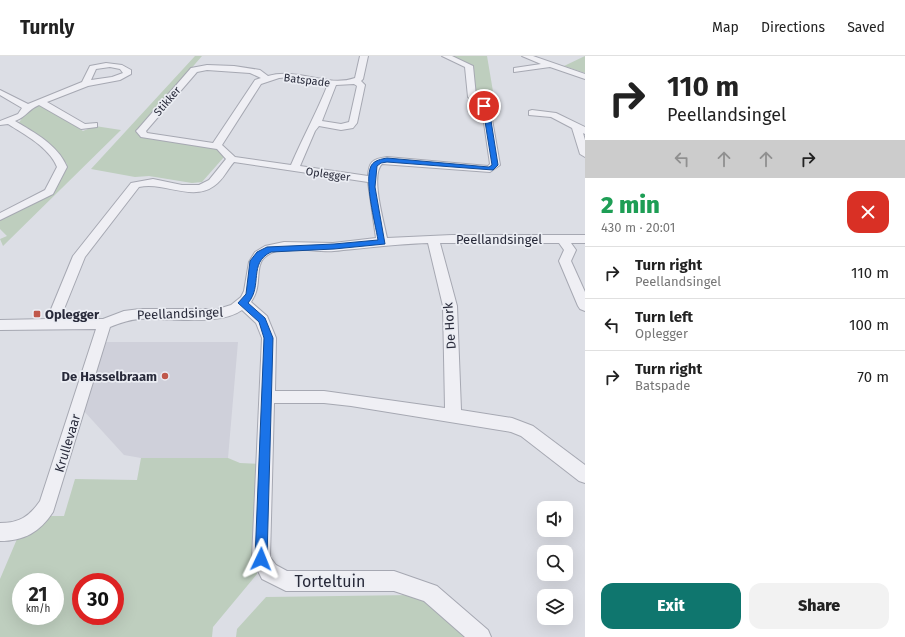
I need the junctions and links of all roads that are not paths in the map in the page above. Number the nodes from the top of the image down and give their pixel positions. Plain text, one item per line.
1 (364, 56) edge
2 (446, 56) edge
3 (526, 56) edge
4 (549, 64) junction
5 (517, 70) dead end
6 (585, 78) edge
7 (267, 79) junction
8 (355, 81) junction
9 (86, 84) junction
10 (333, 84) junction
11 (0, 92) edge
12 (40, 102) junction
13 (26, 107) junction
14 (532, 113) dead end
15 (5, 122) edge
16 (317, 123) junction
17 (94, 125) dead end
18 (576, 126) junction
19 (585, 131) edge
20 (216, 146) junction
21 (585, 154) edge
22 (232, 159) junction
23 (294, 168) junction
24 (373, 180) junction
25 (0, 216) edge
26 (433, 239) junction
27 (563, 239) junction
28 (585, 239) edge
29 (382, 242) junction
30 (243, 303) junction
31 (585, 306) edge
32 (104, 324) junction
33 (0, 325) edge
34 (51, 325) junction
35 (267, 397) junction
36 (453, 414) junction
37 (585, 475) edge
38 (0, 532) edge
39 (480, 637) edge

1 - 8 street
2 - 24 street
3 - 4 street
4 - 5 street
4 - 6 street
7 - 10 street, Batspade
7 - 20 street, Batspade
7 - 20 street, Stikker
8 - 10 street, Batspade
8 - 16 street
9 - 9 street
9 - 12 street
10 - 16 street
11 - 13 street
12 - 13 street
12 - 17 street
13 - 15 street
14 - 18 street
15 - 25 street
16 - 23 street
18 - 19 street
18 - 21 street
20 - 22 street
22 - 23 street, Oplegger
22 - 34 street
23 - 24 street, Oplegger
24 - 29 street
26 - 27 street, Peellandsingel
26 - 29 street, Peellandsingel
26 - 36 street, De Hork
27 - 28 street, Peellandsingel
27 - 31 street
29 - 30 street, Peellandsingel
30 - 32 street, Peellandsingel
30 - 35 street, Torteltuin
32 - 34 street, Peellandsingel
32 - 38 street, Krullevaar
33 - 34 street, Peellandsingel
35 - 36 street
35 - 39 street, Torteltuin
36 - 37 street

